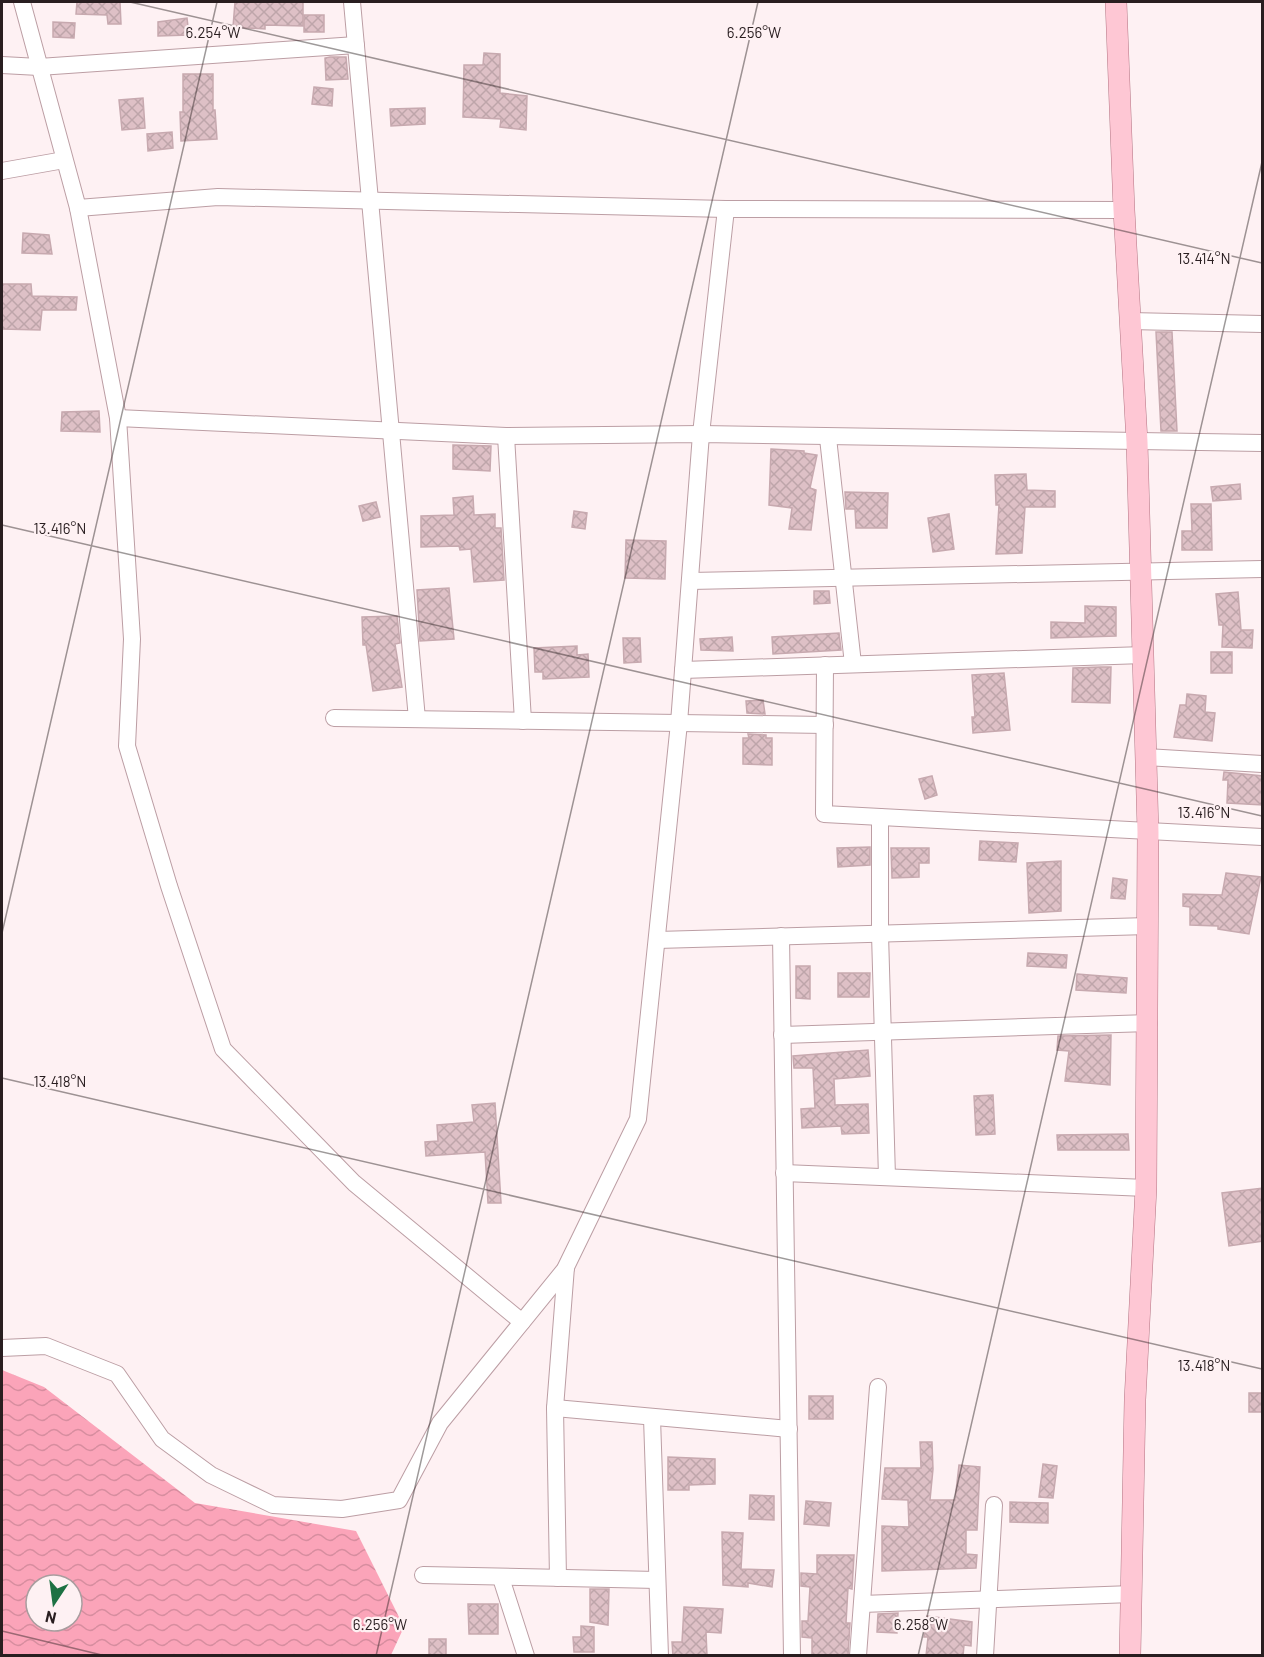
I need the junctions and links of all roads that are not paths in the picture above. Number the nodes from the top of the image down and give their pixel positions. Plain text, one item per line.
1 (22, 2) edge
2 (352, 2) edge
3 (1116, 2) edge
4 (356, 45) junction
5 (2, 65) edge
6 (39, 67) junction
7 (64, 160) junction
8 (2, 171) edge
9 (372, 202) junction
10 (78, 208) junction
11 (726, 209) junction
12 (1124, 210) junction
13 (1130, 321) junction
14 (1263, 324) edge
15 (118, 418) junction
16 (392, 431) junction
17 (701, 434) junction
18 (506, 436) junction
19 (828, 438) junction
20 (1137, 442) junction
21 (1263, 443) edge
22 (1263, 569) edge
23 (1141, 572) junction
24 (843, 578) junction
25 (690, 581) junction
26 (1144, 655) junction
27 (853, 664) junction
28 (825, 665) junction
29 (683, 670) junction
30 (334, 718) dead end
31 (417, 719) junction
32 (523, 721) junction
33 (679, 723) junction
34 (825, 725) junction
35 (1146, 758) junction
36 (1263, 764) edge
37 (880, 817) junction
38 (1148, 831) junction
39 (1263, 837) edge
40 (1149, 926) junction
41 (880, 934) junction
42 (781, 936) junction
43 (657, 940) junction
44 (1149, 1023) junction
45 (883, 1033) junction
46 (782, 1035) junction
47 (784, 1173) junction
48 (887, 1177) junction
49 (1146, 1188) junction
50 (566, 1267) junction
51 (522, 1322) junction
52 (2, 1348) edge
53 (878, 1387) dead end
54 (555, 1408) junction
55 (652, 1418) junction
56 (789, 1429) junction
57 (994, 1505) dead end
58 (423, 1575) dead end
59 (501, 1578) junction
60 (558, 1578) junction
61 (657, 1580) junction
62 (1132, 1594) junction
63 (988, 1600) junction
64 (862, 1604) junction
65 (526, 1656) edge
66 (660, 1656) edge
67 (792, 1656) edge
68 (858, 1656) edge
69 (985, 1656) edge
70 (1130, 1656) edge

1 - 6 street
2 - 4 street
3 - 12 main road
4 - 6 street
4 - 9 street
5 - 6 street
6 - 7 street
7 - 8 street
7 - 10 street
9 - 10 street
9 - 11 street
9 - 16 street
10 - 15 street
11 - 12 street
11 - 17 street
12 - 13 main road
13 - 14 street
13 - 20 main road
15 - 16 street
15 - 51 street
16 - 18 street
16 - 31 street
17 - 18 street
17 - 19 street
17 - 25 street
18 - 32 street
19 - 20 street
19 - 24 street
20 - 21 street
20 - 23 main road
22 - 23 street
23 - 24 street
23 - 26 main road
24 - 25 street
24 - 27 street
25 - 29 street
26 - 27 street
26 - 35 main road
27 - 28 street
28 - 29 street
28 - 34 street
29 - 33 street
30 - 31 street
31 - 32 street
32 - 33 street
33 - 34 street
33 - 43 street
34 - 37 street
35 - 36 street
35 - 38 main road
37 - 38 street
37 - 41 street
38 - 39 street
38 - 40 main road
40 - 41 street
40 - 44 main road
41 - 42 street
41 - 45 street
42 - 43 street
42 - 46 street
43 - 50 street
44 - 45 street
44 - 49 main road
45 - 46 street
45 - 48 street
46 - 47 street
47 - 48 street
47 - 56 street
48 - 49 street
49 - 62 main road
50 - 51 street
50 - 54 street
51 - 52 street
53 - 64 street
54 - 55 street
54 - 60 street
55 - 56 street
55 - 61 street
56 - 67 street
57 - 63 street
58 - 59 street
59 - 60 street
59 - 65 street
60 - 61 street
61 - 66 street
62 - 63 street
62 - 70 main road
63 - 64 street
63 - 69 street
64 - 68 street

